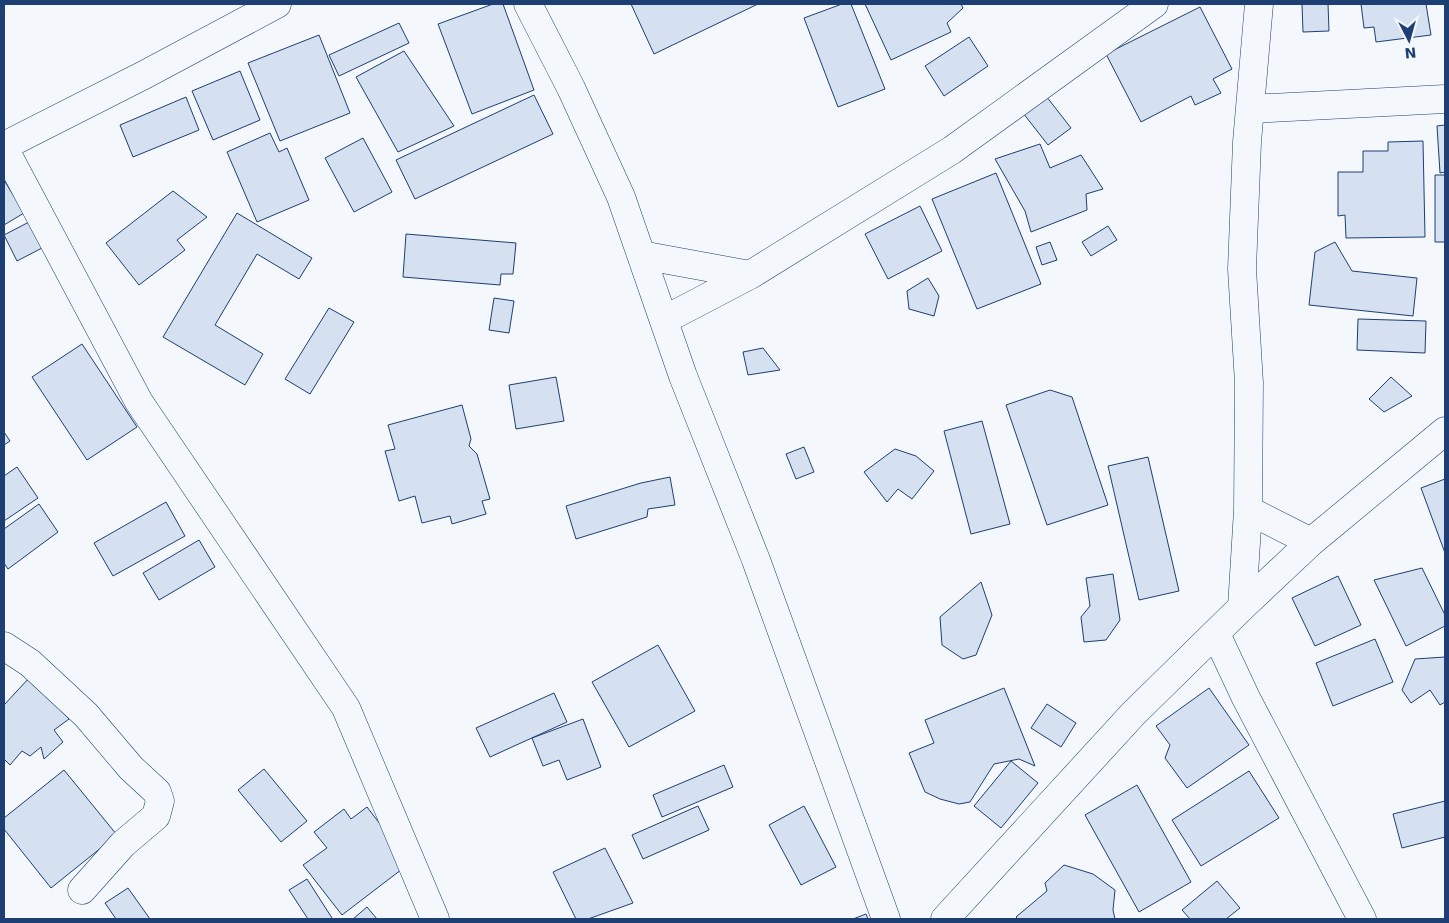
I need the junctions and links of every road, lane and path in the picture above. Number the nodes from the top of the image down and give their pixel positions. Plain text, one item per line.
1 (278, 4) edge
2 (528, 4) edge
3 (1154, 4) edge
4 (1259, 4) edge
5 (1445, 99) edge
6 (1250, 109) junction
7 (4, 147) edge
8 (642, 255) junction
9 (750, 275) junction
10 (664, 320) junction
11 (1445, 431) edge
12 (1248, 510) junction
13 (1311, 542) junction
14 (1242, 607) junction
15 (1216, 634) junction
16 (4, 646) edge
17 (82, 890) dead end
18 (435, 919) edge
19 (886, 919) edge
20 (945, 919) edge
21 (1362, 919) edge

1 - 7 street
2 - 8 street
3 - 9 street
4 - 6 street
5 - 6 street
6 - 12 street
7 - 18 street
8 - 9 street
8 - 10 street
9 - 10 street
10 - 19 street
11 - 13 street
12 - 13 street
12 - 14 street
13 - 14 street
14 - 15 street
15 - 20 street
15 - 21 street
16 - 17 street

